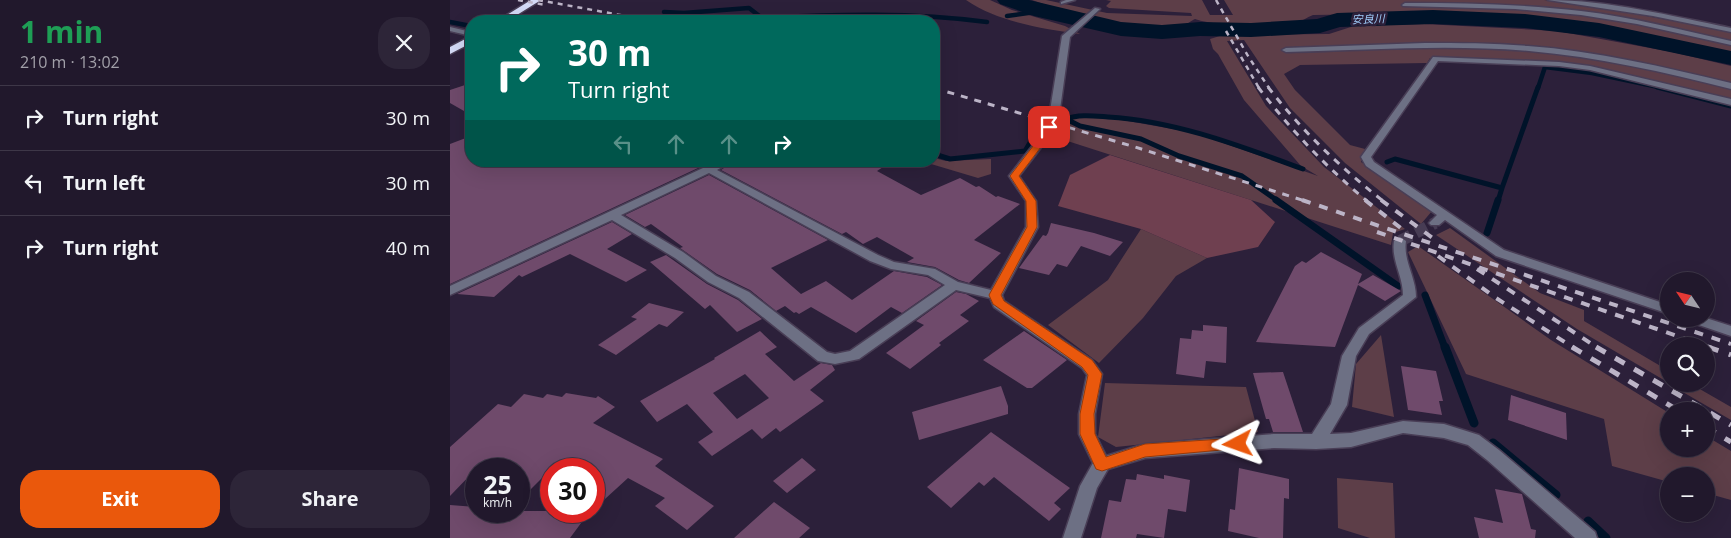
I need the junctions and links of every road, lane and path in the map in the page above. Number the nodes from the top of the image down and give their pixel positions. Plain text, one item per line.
1 (537, 0) edge
2 (1072, 0) edge
3 (1551, 0) edge
4 (1063, 3) dead end
5 (1405, 4) dead end
6 (1096, 9) dead end
7 (511, 15) edge
8 (450, 29) edge
9 (1731, 30) edge
10 (465, 33) edge
11 (465, 42) edge
12 (1731, 43) edge
13 (1286, 50) dead end
14 (450, 51) edge
15 (1731, 86) edge
16 (1731, 102) edge
17 (716, 167) edge
18 (710, 170) junction
19 (612, 215) junction
20 (1400, 241) dead end
21 (954, 284) junction
22 (450, 291) edge
23 (995, 295) junction
24 (1660, 307) edge
25 (1715, 326) edge
26 (1731, 331) edge
27 (1316, 442) junction
28 (1102, 464) junction
29 (1072, 538) edge
30 (1588, 538) edge

1 - 7 highway
2 - 4 street
3 - 9 street
5 - 12 street
6 - 23 street
8 - 10 street
11 - 14 highway
13 - 15 street
16 - 24 street
17 - 18 street
18 - 19 street
18 - 21 street
19 - 21 street
19 - 22 street
20 - 27 street
21 - 23 street
23 - 28 street
25 - 26 street
27 - 28 street
27 - 30 street
28 - 29 street

